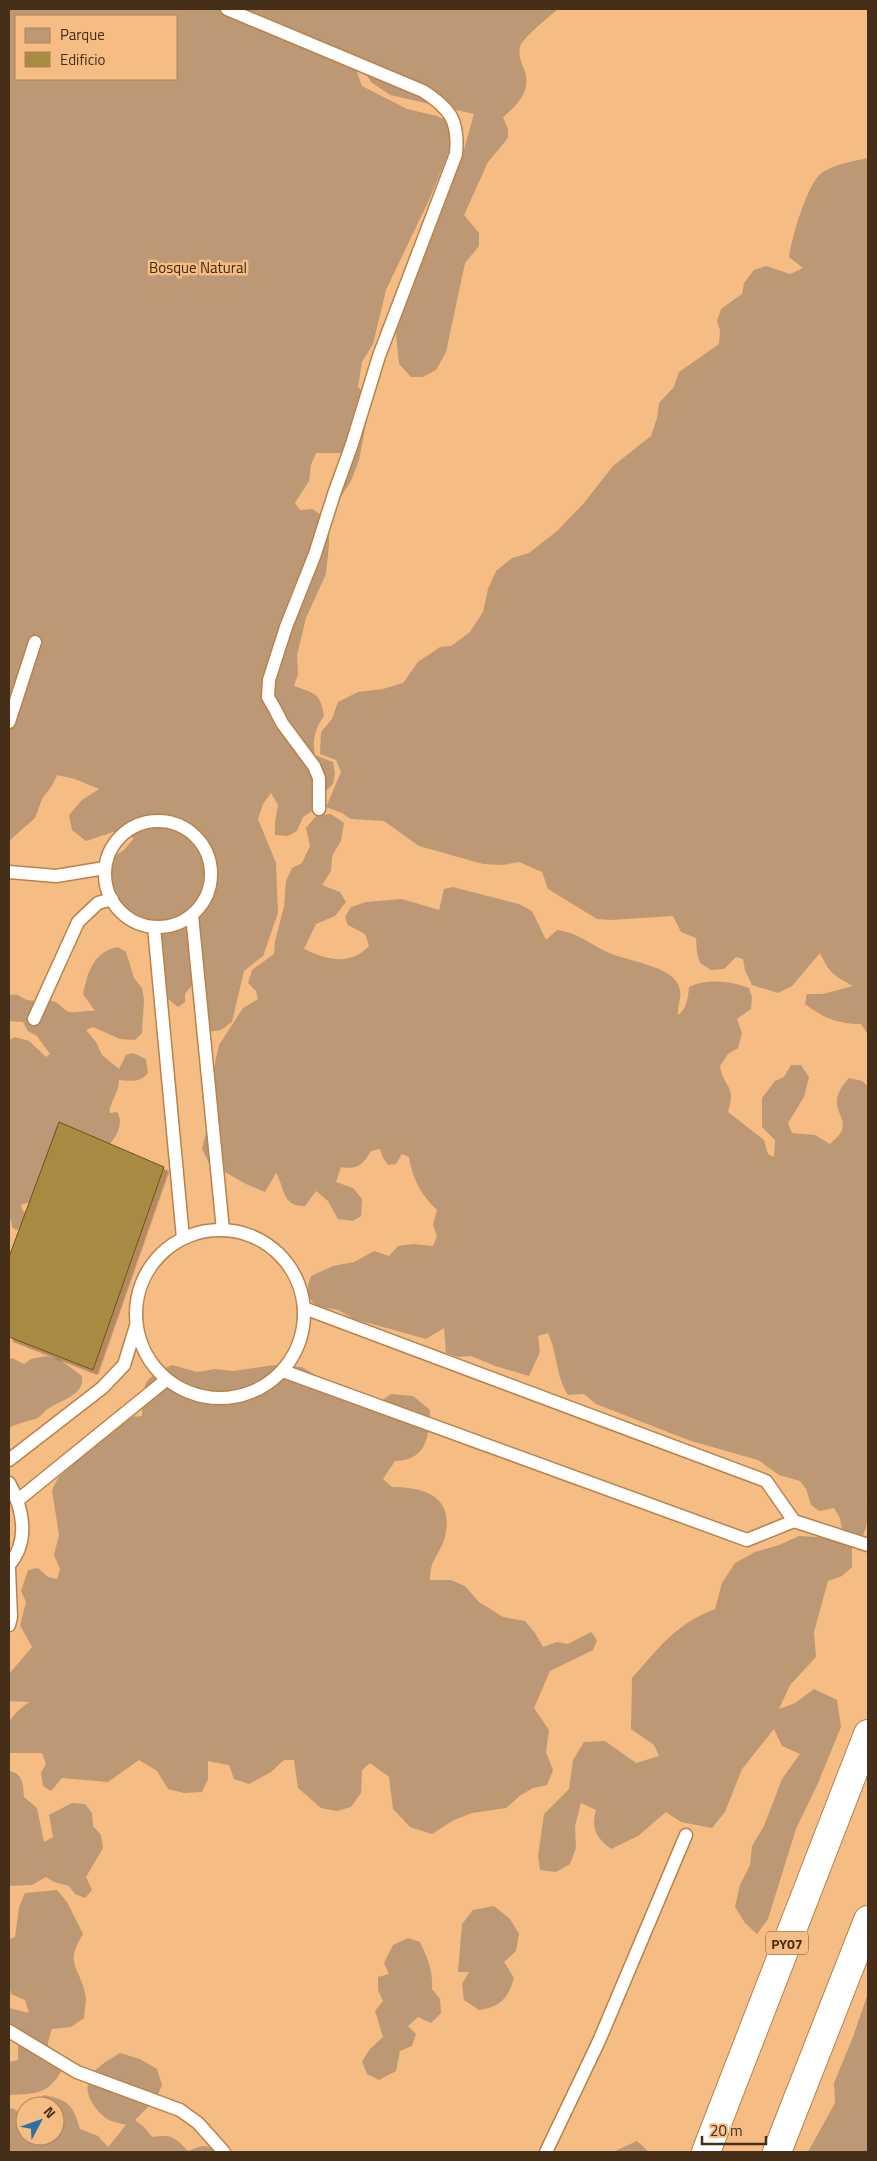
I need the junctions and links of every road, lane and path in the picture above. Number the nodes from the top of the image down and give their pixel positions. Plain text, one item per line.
1 (228, 9) edge
2 (35, 642) dead end
3 (9, 722) edge
4 (319, 810) dead end
5 (106, 868) junction
6 (9, 872) edge
7 (112, 900) junction
8 (192, 916) junction
9 (154, 927) junction
10 (34, 1019) dead end
11 (223, 1230) junction
12 (182, 1238) junction
13 (304, 1308) junction
14 (136, 1326) junction
15 (283, 1371) junction
16 (166, 1380) junction
17 (9, 1460) edge
18 (9, 1483) edge
19 (18, 1500) junction
20 (794, 1521) junction
21 (868, 1545) edge
22 (9, 1567) edge
23 (9, 1625) edge
24 (868, 1734) edge
25 (686, 1835) dead end
26 (868, 1920) edge
27 (9, 2031) edge
28 (224, 2152) edge
29 (546, 2152) edge
30 (706, 2152) edge
31 (778, 2152) edge

1 - 4 lane
2 - 3 lane
5 - 6 lane
5 - 7 lane
5 - 8 lane
7 - 9 lane
7 - 10 lane
8 - 9 lane
8 - 11 lane
9 - 12 lane
11 - 12 lane
11 - 13 lane
12 - 14 lane
13 - 15 lane
13 - 20 lane
14 - 16 lane
14 - 17 lane
15 - 16 lane
15 - 20 lane
16 - 19 lane
18 - 19 lane
19 - 22 lane
20 - 21 lane
22 - 23 lane
24 - 30 highway, PY07
25 - 29 lane
26 - 31 highway
27 - 28 lane

